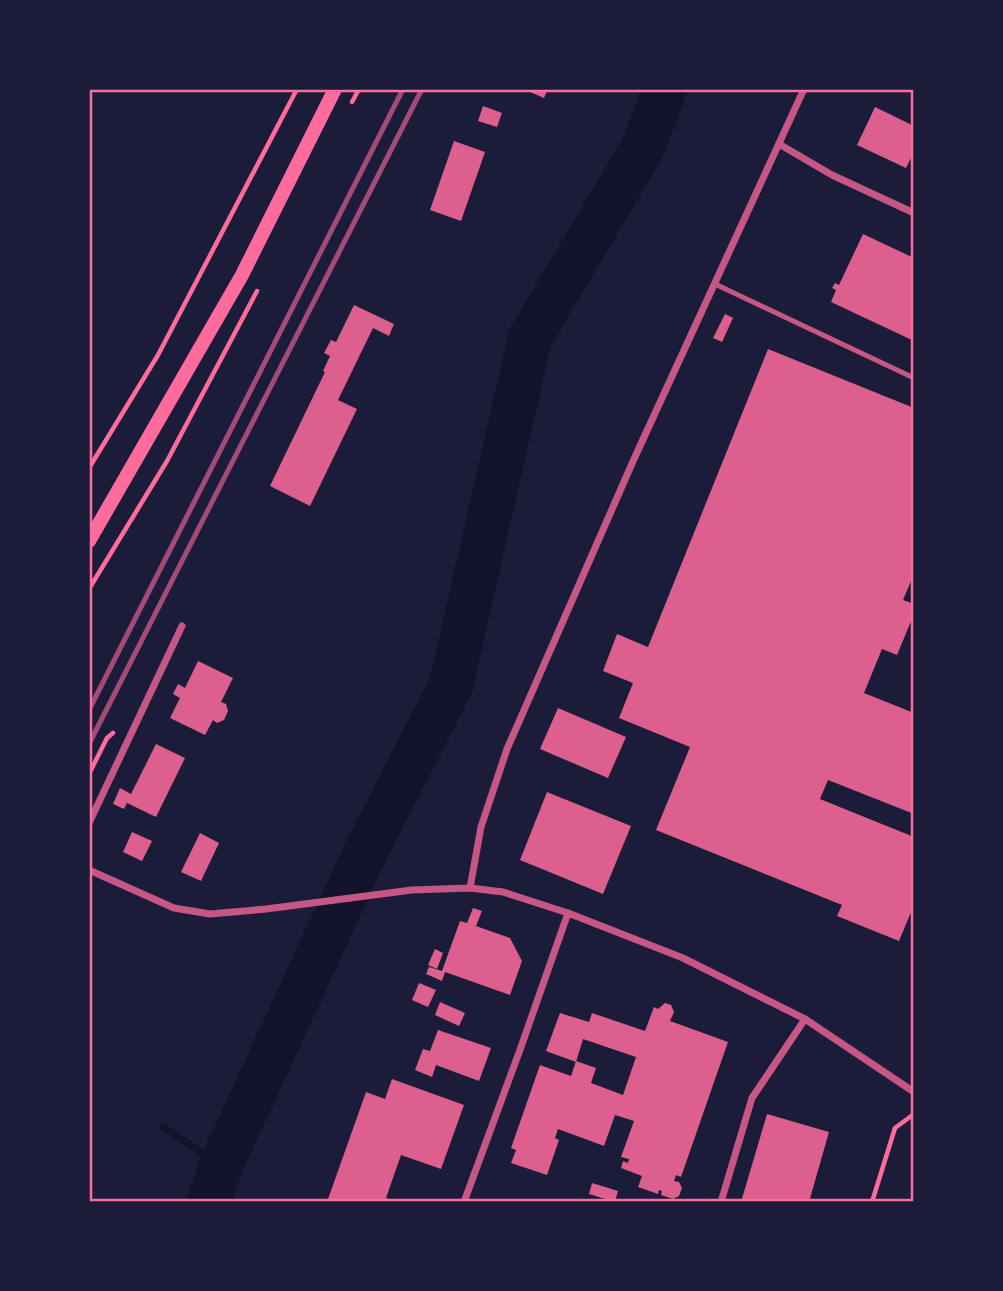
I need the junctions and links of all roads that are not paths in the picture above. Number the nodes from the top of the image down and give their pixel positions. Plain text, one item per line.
1 (335, 89) edge
2 (804, 89) edge
3 (779, 144) junction
4 (914, 213) edge
5 (715, 284) junction
6 (914, 378) edge
7 (89, 541) edge
8 (182, 626) dead end
9 (89, 823) edge
10 (89, 870) edge
11 (470, 888) junction
12 (568, 913) junction
13 (805, 1019) junction
14 (914, 1092) edge
15 (464, 1202) edge
16 (721, 1202) edge

1 - 7 main road
2 - 3 street
3 - 4 street
3 - 5 street
5 - 6 lane
5 - 11 street
8 - 9 street
10 - 11 street
11 - 12 street
12 - 13 street
12 - 15 street
13 - 14 street
13 - 16 street

